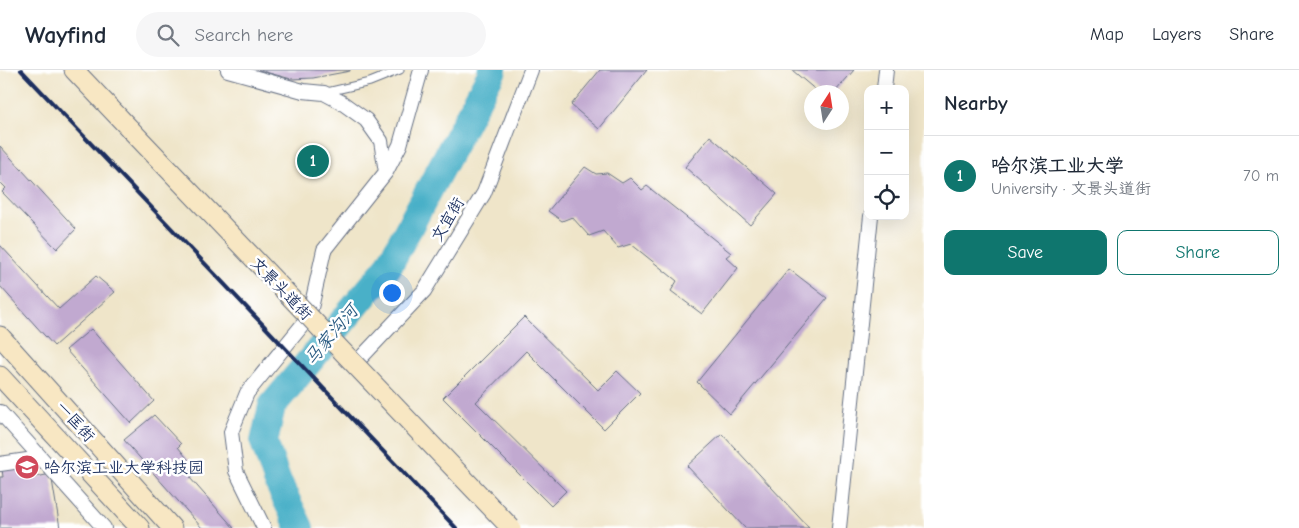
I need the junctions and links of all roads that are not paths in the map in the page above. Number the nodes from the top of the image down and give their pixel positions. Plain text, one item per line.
1 (74, 70) edge
2 (228, 70) edge
3 (400, 70) edge
4 (420, 70) edge
5 (531, 70) edge
6 (886, 70) edge
7 (884, 85) edge
8 (324, 93) junction
9 (386, 172) junction
10 (871, 220) edge
11 (0, 336) edge
12 (355, 364) junction
13 (0, 376) edge
14 (0, 412) edge
15 (41, 458) junction
16 (0, 464) edge
17 (104, 528) edge
18 (140, 528) edge
19 (172, 528) edge
20 (264, 528) edge
21 (511, 528) edge
22 (839, 528) edge

1 - 12 main road, 文景头道街, bridge
2 - 8 street
3 - 8 lane
4 - 9 street
5 - 12 street, 文宜街
6 - 7 street
8 - 9 street
9 - 20 street
10 - 22 street
11 - 19 main road, 一匡街
12 - 21 main road, 文景头道街, bridge
13 - 18 main road, 一匡街
14 - 15 street
15 - 16 street
15 - 17 street

